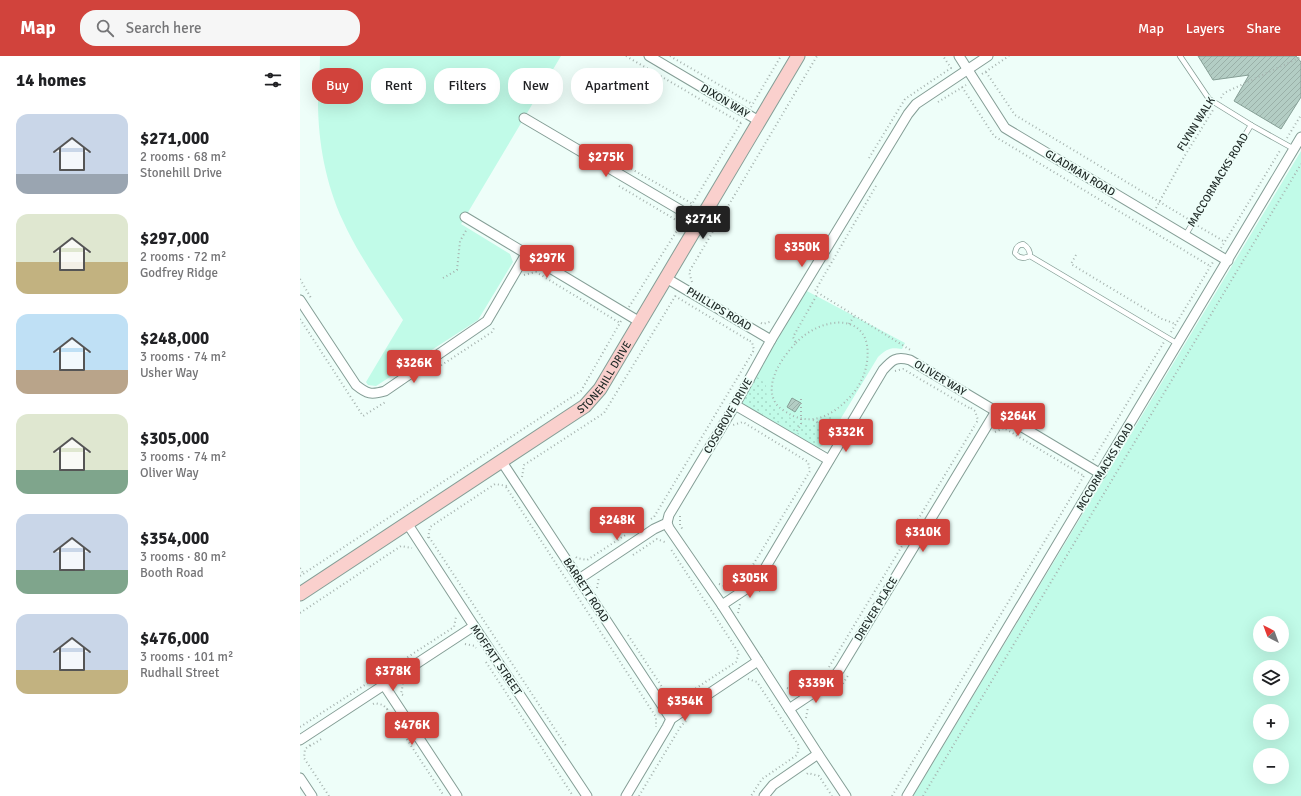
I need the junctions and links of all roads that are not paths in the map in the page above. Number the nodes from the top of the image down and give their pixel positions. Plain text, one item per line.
1 (650, 56) edge
2 (798, 56) edge
3 (959, 56) edge
4 (988, 56) edge
5 (1180, 56) edge
6 (967, 69) junction
7 (524, 118) dead end
8 (759, 121) junction
9 (1252, 125) junction
10 (1301, 137) edge
11 (1294, 149) junction
12 (469, 219) road end
13 (699, 220) junction
14 (1185, 236) junction
15 (526, 254) junction
16 (1030, 256) dead end
17 (1228, 262) junction
18 (666, 278) junction
19 (300, 300) edge
20 (640, 322) junction
21 (771, 340) junction
22 (1178, 344) junction
23 (735, 405) junction
24 (996, 411) junction
25 (829, 460) junction
26 (502, 462) junction
27 (1101, 474) junction
28 (407, 523) junction
29 (667, 523) junction
30 (579, 579) junction
31 (301, 591) edge
32 (722, 605) junction
33 (474, 626) junction
34 (758, 661) junction
35 (384, 685) junction
36 (789, 709) junction
37 (671, 719) junction
38 (302, 739) edge
39 (818, 754) junction
40 (300, 778) edge
41 (312, 796) edge
42 (457, 796) edge
43 (587, 796) edge
44 (626, 796) edge
45 (764, 796) edge
46 (846, 796) edge
47 (907, 796) edge

1 - 8 street, DIXON WAY
2 - 8 street, STONEHILL DRIVE
3 - 6 street, GLADMAN ROAD
4 - 6 street, COSGROVE DRIVE
5 - 9 lane
6 - 14 street, GLADMAN ROAD
6 - 21 street, COSGROVE DRIVE
7 - 13 street
8 - 13 street, STONEHILL DRIVE
9 - 11 lane, MACCORMACKS ROAD
9 - 14 lane, MACCORMACKS ROAD
10 - 11 street, MCCORMACKS ROAD
11 - 17 street, MCCORMACKS ROAD
12 - 15 street
13 - 18 street, STONEHILL DRIVE
14 - 17 street, GLADMAN ROAD
15 - 19 street
15 - 20 street
16 - 22 lane
17 - 22 street, MCCORMACKS ROAD
18 - 20 street, STONEHILL DRIVE
18 - 21 street, PHILLIPS ROAD
20 - 26 street, STONEHILL DRIVE
21 - 23 street, COSGROVE DRIVE
22 - 27 street, MCCORMACKS ROAD
23 - 25 street
23 - 29 street, COSGROVE DRIVE
24 - 25 street, OLIVER WAY
24 - 27 street, OLIVER WAY
24 - 36 street, DREVER PLACE
25 - 32 street, OLIVER WAY
26 - 28 street, STONEHILL DRIVE
26 - 30 street, BARRETT ROAD
27 - 47 street, MCCORMACKS ROAD
28 - 31 street, STONEHILL DRIVE
28 - 33 street, MOFFATT STREET
29 - 30 street
29 - 32 street
30 - 37 street, BARRETT ROAD
32 - 34 street
33 - 35 street
33 - 43 street, MOFFATT STREET
34 - 36 street
34 - 37 street
35 - 38 street
35 - 42 street
36 - 39 street
37 - 44 street
39 - 45 street
39 - 46 street
40 - 41 street

